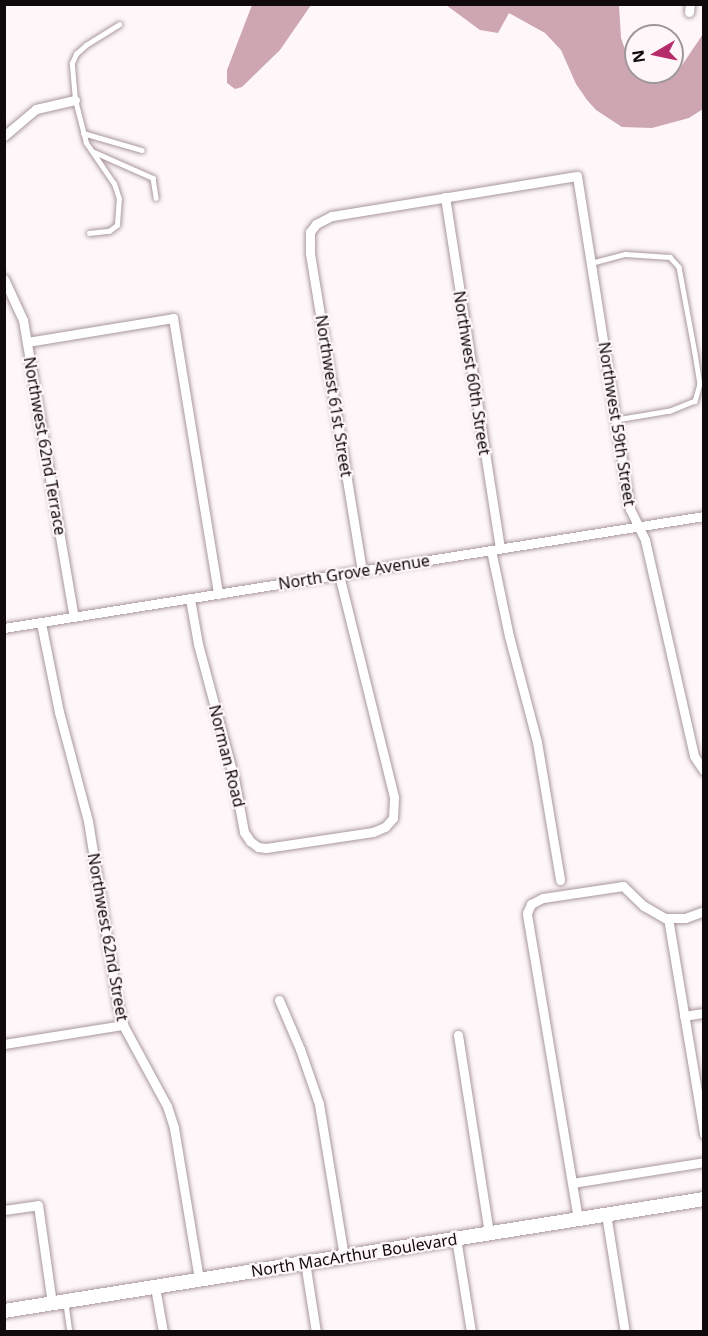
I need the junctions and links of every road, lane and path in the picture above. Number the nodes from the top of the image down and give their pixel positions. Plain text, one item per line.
1 (119, 24) dead end
2 (75, 100) junction
3 (83, 133) junction
4 (4, 136) edge
5 (142, 150) dead end
6 (91, 151) junction
7 (445, 197) junction
8 (156, 198) dead end
9 (89, 233) dead end
10 (591, 263) junction
11 (4, 279) edge
12 (27, 342) junction
13 (616, 420) junction
14 (704, 516) edge
15 (639, 527) junction
16 (496, 549) junction
17 (362, 571) junction
18 (339, 575) junction
19 (218, 594) junction
20 (190, 599) junction
21 (74, 617) junction
22 (40, 623) junction
23 (4, 628) edge
24 (704, 771) edge
25 (560, 880) dead end
26 (704, 911) edge
27 (668, 918) junction
28 (279, 1000) dead end
29 (704, 1013) edge
30 (684, 1016) junction
31 (123, 1025) junction
32 (459, 1035) dead end
33 (4, 1044) edge
34 (704, 1134) edge
35 (704, 1162) edge
36 (572, 1183) junction
37 (704, 1199) edge
38 (4, 1210) edge
39 (606, 1214) junction
40 (578, 1219) junction
41 (489, 1233) junction
42 (456, 1239) junction
43 (344, 1256) junction
44 (305, 1262) junction
45 (199, 1279) junction
46 (155, 1287) junction
47 (59, 1302) junction
48 (4, 1311) edge
49 (70, 1332) edge
50 (163, 1332) edge
51 (316, 1332) edge
52 (471, 1332) edge
53 (625, 1332) edge

1 - 2 lane
2 - 3 lane
2 - 4 street
3 - 5 lane
3 - 6 lane
6 - 8 lane
6 - 9 lane
7 - 10 street, Northwest 59th Street
7 - 16 street, Northwest 60th Street
7 - 17 street, Northwest 61st Street
10 - 13 street, Northwest 59th Street
10 - 13 lane
11 - 12 street, Northwest 62nd Terrace
12 - 19 street
12 - 21 street, Northwest 62nd Terrace
13 - 15 street, Northwest 59th Street
14 - 15 street, North Grove Avenue
15 - 16 street, North Grove Avenue
15 - 24 street, Northwest 59th Street
16 - 17 street, North Grove Avenue
16 - 25 street, Northwest 60th Street
17 - 18 street, North Grove Avenue
18 - 19 street, North Grove Avenue
18 - 20 street, Norman Road
19 - 20 street, North Grove Avenue
20 - 21 street, North Grove Avenue
21 - 22 street, North Grove Avenue
22 - 23 street, North Grove Avenue
22 - 31 street, Northwest 62nd Street
26 - 27 street
27 - 30 street
27 - 36 street
28 - 43 street
29 - 30 street
30 - 34 street
31 - 33 street
31 - 45 street, Northwest 62nd Street
32 - 41 street
35 - 36 street
36 - 40 street
37 - 39 main road, North MacArthur Boulevard
38 - 47 street
39 - 40 main road, North MacArthur Boulevard
39 - 53 street
40 - 41 main road, North MacArthur Boulevard
41 - 42 main road, North MacArthur Boulevard
42 - 43 main road, North MacArthur Boulevard
42 - 52 street
43 - 44 main road, North MacArthur Boulevard
44 - 45 main road, North MacArthur Boulevard
44 - 51 street
45 - 46 main road, North MacArthur Boulevard
46 - 47 main road, North MacArthur Boulevard
46 - 50 street
47 - 48 main road, North MacArthur Boulevard
47 - 49 lane

